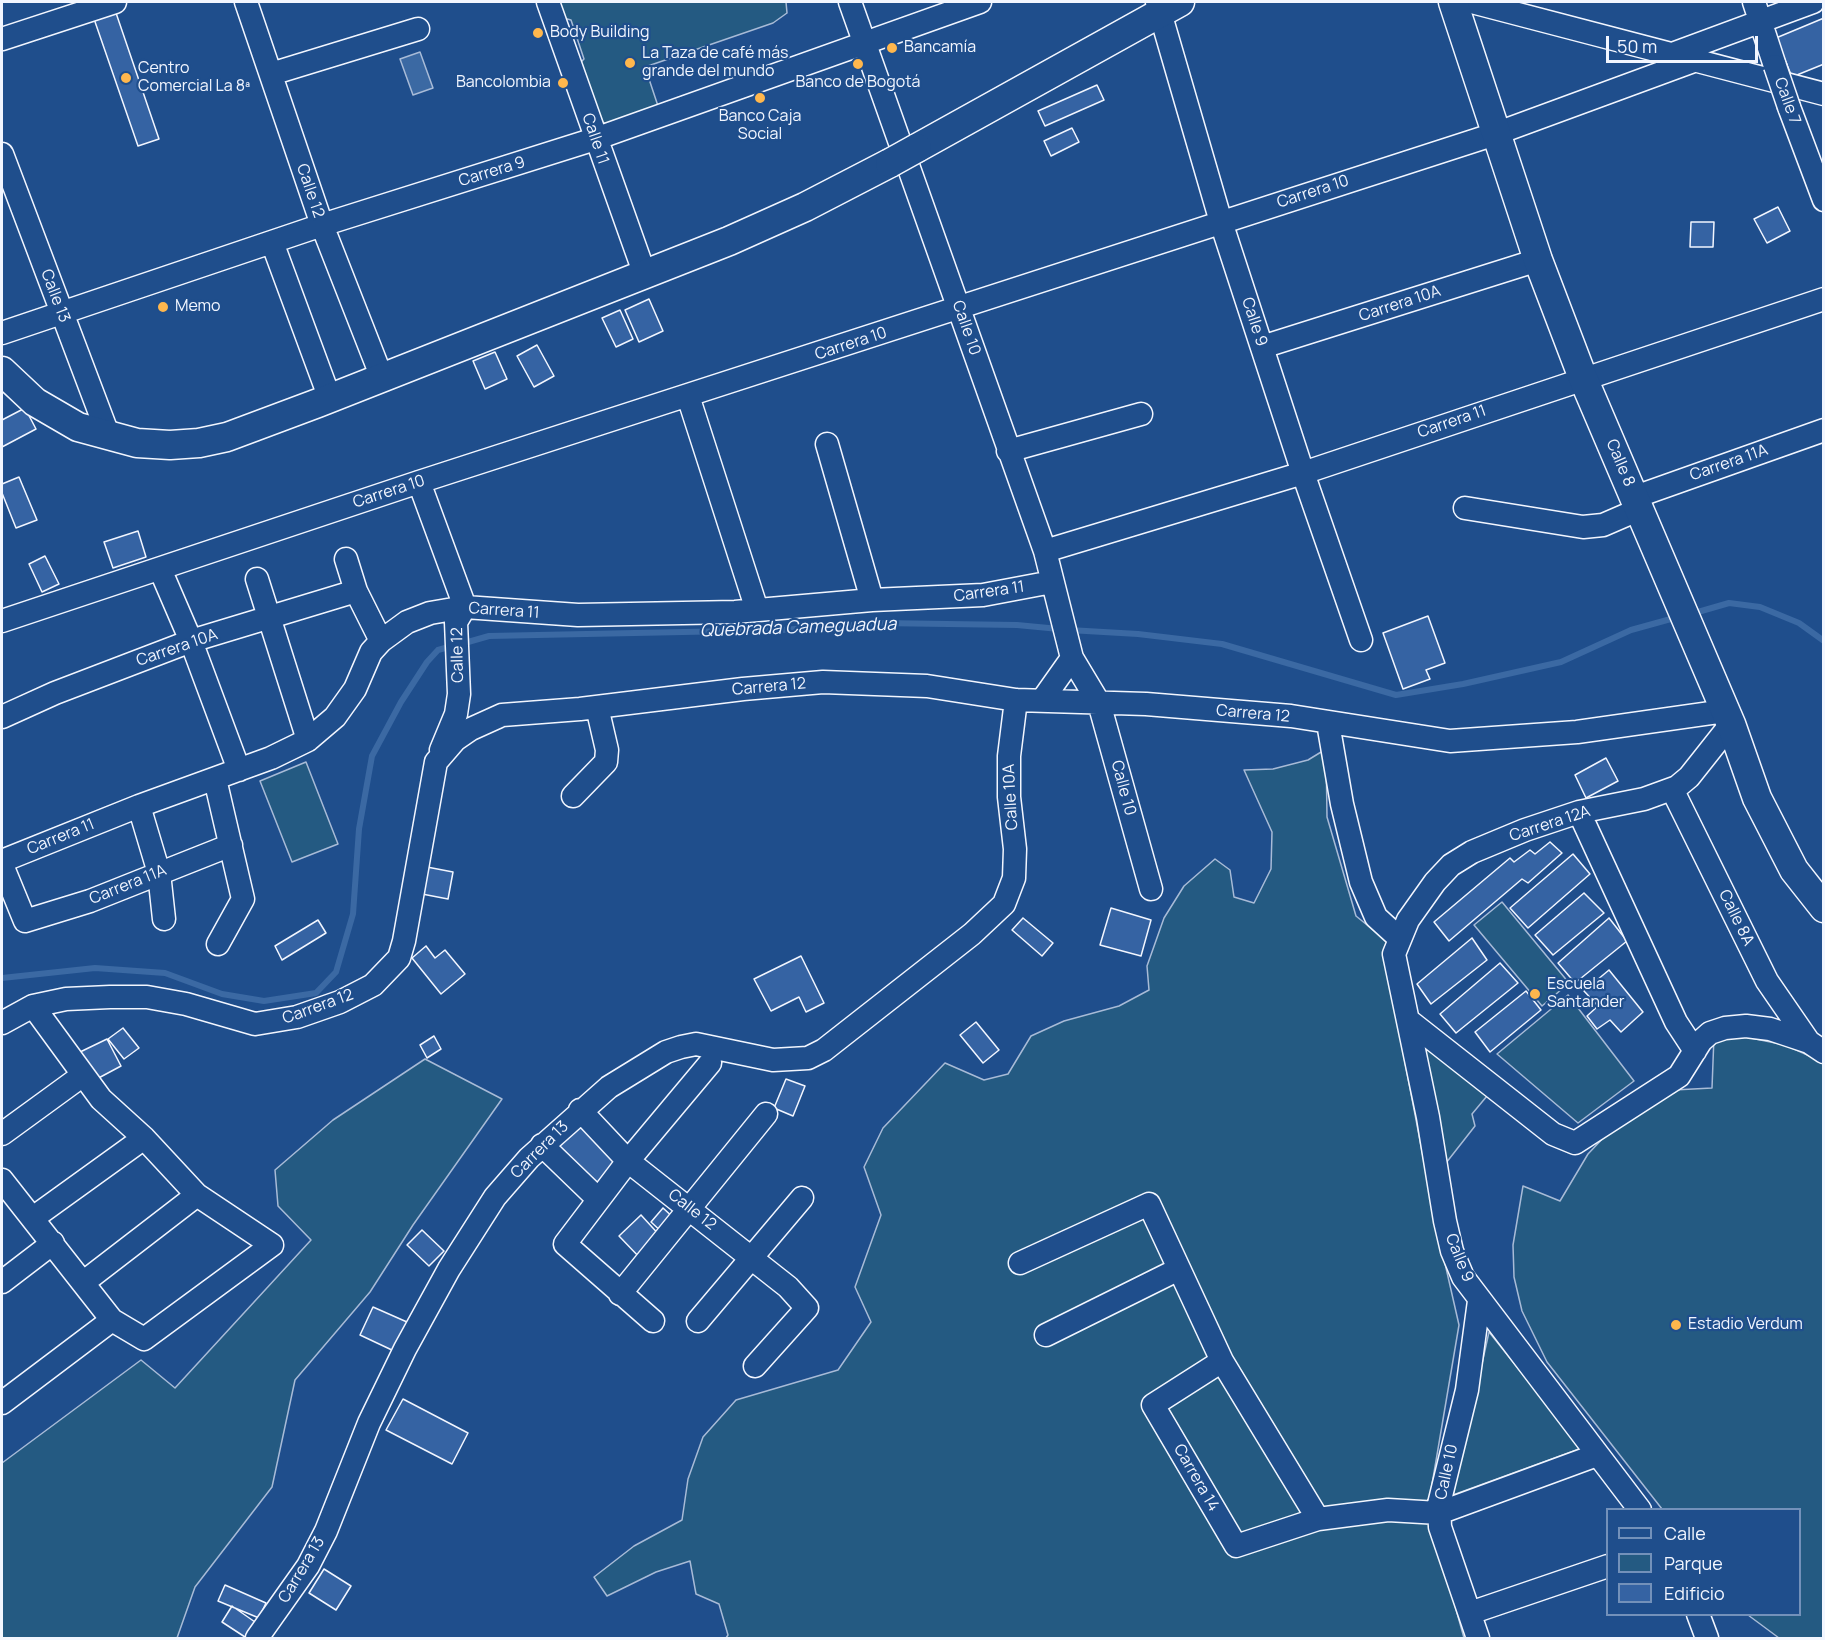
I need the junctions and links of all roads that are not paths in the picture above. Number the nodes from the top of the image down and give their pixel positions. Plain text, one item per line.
1 (115, 2) edge
2 (246, 2) edge
3 (548, 2) edge
4 (850, 2) edge
5 (980, 2) edge
6 (1453, 2) edge
7 (1472, 2) edge
8 (1813, 2) edge
9 (1166, 5) edge
10 (1757, 10) edge
11 (418, 29) dead end
12 (2, 39) edge
13 (865, 43) junction
14 (1675, 53) junction
15 (1699, 59) junction
16 (271, 74) junction
17 (1824, 94) edge
18 (1495, 134) junction
19 (595, 140) junction
20 (2, 154) edge
21 (1824, 200) edge
22 (1221, 222) junction
23 (322, 225) junction
24 (272, 242) junction
25 (1538, 260) junction
26 (645, 275) junction
27 (1824, 299) edge
28 (959, 309) junction
29 (61, 312) junction
30 (2, 333) edge
31 (1262, 347) junction
32 (2, 371) edge
33 (382, 378) junction
34 (1583, 378) junction
35 (688, 396) junction
36 (330, 399) junction
37 (1142, 414) dead end
38 (1824, 430) edge
39 (110, 437) junction
40 (827, 444) dead end
41 (1008, 451) junction
42 (1303, 473) junction
43 (419, 482) junction
44 (1637, 503) junction
45 (1465, 508) dead end
46 (1045, 551) junction
47 (346, 559) dead end
48 (160, 569) junction
49 (257, 579) dead end
50 (1052, 582) junction
51 (356, 591) junction
52 (872, 600) junction
53 (757, 610) junction
54 (460, 615) junction
55 (269, 618) junction
56 (2, 621) edge
57 (1361, 640) dead end
58 (191, 641) junction
59 (381, 641) junction
60 (1070, 649) junction
61 (1043, 699) junction
62 (1016, 700) junction
63 (1099, 703) junction
64 (597, 707) junction
65 (2, 717) edge
66 (1728, 717) junction
67 (1328, 723) junction
68 (308, 740) junction
69 (436, 762) junction
70 (239, 770) junction
71 (215, 779) junction
72 (1672, 789) junction
73 (573, 796) dead end
74 (139, 806) junction
75 (1579, 812) junction
76 (231, 845) junction
77 (2, 863) edge
78 (159, 873) junction
79 (1150, 888) dead end
80 (1010, 894) joint
81 (1824, 908) edge
82 (164, 920) dead end
83 (218, 944) dead end
84 (1397, 946) junction
85 (12, 1015) edge
86 (1408, 1020) junction
87 (1816, 1047) edge
88 (1695, 1051) junction
89 (710, 1063) dead end
90 (83, 1075) junction
91 (580, 1110) junction
92 (766, 1114) dead end
93 (2, 1134) edge
94 (144, 1138) junction
95 (542, 1145) junction
96 (628, 1161) junction
97 (2, 1180) edge
98 (197, 1195) junction
99 (802, 1198) dead end
100 (598, 1199) junction
101 (690, 1208) junction
102 (33, 1218) junction
103 (53, 1244) junction
104 (751, 1258) junction
105 (1020, 1263) dead end
106 (1179, 1269) junction
107 (2, 1282) edge
108 (84, 1282) junction
109 (620, 1294) junction
110 (1479, 1301) junction
111 (112, 1320) junction
112 (652, 1321) dead end
113 (698, 1321) dead end
114 (1046, 1335) dead end
115 (1222, 1361) junction
116 (755, 1366) dead end
117 (2, 1403) edge
118 (1597, 1455) junction
119 (1639, 1508) edge
120 (1439, 1513) junction
121 (1318, 1519) junction
122 (1606, 1567) edge
123 (1470, 1613) junction
124 (1699, 1616) edge
125 (257, 1638) edge
126 (1478, 1638) edge
127 (1707, 1638) edge

1 - 12 street
2 - 16 street, Calle 12
3 - 19 street, Calle 11
4 - 13 street, Calle 10
5 - 13 street, Carrera 9
6 - 18 main road, Calle 8
7 - 14 street
8 - 10 street
9 - 22 street, Calle 9
9 - 26 main road, bridge
10 - 14 street
10 - 21 street, Calle 7, bridge
11 - 16 street
13 - 19 street, Carrera 9
13 - 28 street, Calle 10
14 - 15 street
15 - 17 street
15 - 18 street, Carrera 10
16 - 23 street, Calle 12
18 - 22 street, Carrera 10
18 - 25 main road, Calle 8
19 - 23 street, Carrera 9
19 - 26 street, Calle 11
20 - 29 street, Calle 13
22 - 28 street, Carrera 10
22 - 31 street, Calle 9
23 - 24 street, Carrera 9
23 - 33 street, Calle 12
24 - 29 street, Carrera 9
24 - 36 street
25 - 31 street, Carrera 10A
25 - 34 main road, Calle 8
26 - 33 main road
27 - 34 street, Carrera 11
28 - 35 street, Carrera 10
28 - 41 street, Calle 10
29 - 30 street, Carrera 9
29 - 39 street, Calle 13
31 - 42 street, Calle 9
32 - 39 main road
33 - 36 main road
34 - 42 street, Carrera 11
34 - 44 main road, Calle 8
35 - 43 street, Carrera 10
35 - 53 street
36 - 39 main road
37 - 41 street
38 - 44 street, Carrera 11A
40 - 52 street
41 - 46 street, Calle 10
42 - 46 street, Carrera 11
42 - 57 street, Calle 9
43 - 48 street, Carrera 10
43 - 54 street, Calle 12
44 - 45 street, Carrera 11A
44 - 66 main road, Calle 8
46 - 50 street, Calle 10
47 - 51 street
48 - 56 street, Carrera 10
48 - 58 street
49 - 55 street
50 - 52 street, Carrera 11
50 - 60 street, Calle 10
51 - 55 street, Carrera 10A
51 - 59 street
52 - 53 street, Carrera 11
53 - 54 street, Carrera 11
54 - 59 street, Carrera 11
54 - 69 street, Calle 12
55 - 58 street, Carrera 10A
55 - 68 street
58 - 65 street, Carrera 10A
58 - 70 street
59 - 68 street, Carrera 11
60 - 61 street
60 - 63 street, Calle 10
61 - 62 street, Carrera 12
61 - 63 street, Carrera 12
62 - 64 street, Carrera 12
62 - 80 street, Calle 10A
63 - 67 street, Carrera 12
63 - 79 street, Calle 10
64 - 69 street, Carrera 12
64 - 73 street
66 - 67 street, Carrera 12
66 - 72 street, Carrera 12A
66 - 81 main road, Calle 8
67 - 84 street
68 - 70 street, Carrera 11
69 - 85 street, Carrera 12
70 - 71 street, Carrera 11
71 - 74 street, Carrera 11
71 - 76 street
72 - 75 street, Carrera 12A
72 - 87 street, Calle 8A
74 - 77 street, Carrera 11
74 - 78 street
75 - 84 street, Carrera 12A
75 - 88 street
76 - 78 street, Carrera 11A
76 - 83 street
77 - 78 street, Carrera 11A
78 - 82 street
80 - 91 street, Carrera 13
84 - 86 street, Calle 9
85 - 90 street
86 - 88 street
86 - 110 street, Calle 9
87 - 88 street
89 - 96 street
90 - 93 street
90 - 94 street
91 - 95 street, Carrera 13
91 - 96 street, Calle 12
92 - 101 street
94 - 98 street
94 - 102 street
95 - 100 street
95 - 125 street, Carrera 13
96 - 100 street
96 - 101 street, Calle 12
97 - 102 street
98 - 108 street
98 - 111 street
99 - 104 street
100 - 109 street
101 - 104 street, Calle 12
101 - 109 street
102 - 103 street
103 - 107 street
103 - 108 street
104 - 113 street
104 - 116 street, Calle 12
105 - 106 street
106 - 114 street
106 - 115 street
108 - 111 street
109 - 112 street
110 - 118 street, Calle 9
110 - 120 street, Calle 10
111 - 117 street
115 - 121 street
115 - 121 street, Carrera 14
118 - 119 street, Calle 9
118 - 120 street, Carrera 14
120 - 121 street, Carrera 14
120 - 123 street, Calle 10
122 - 123 street
123 - 126 street, Calle 10
124 - 127 street

